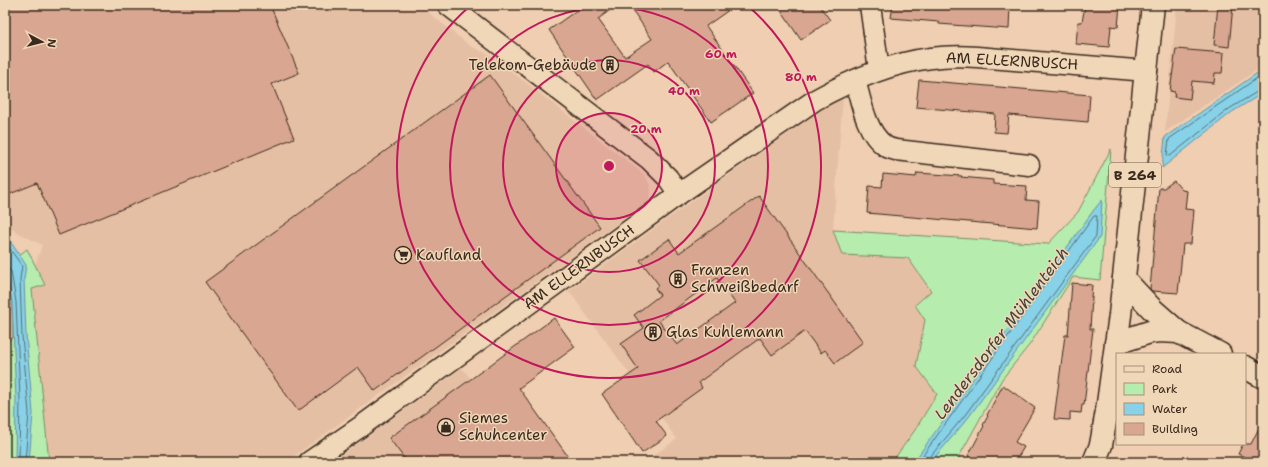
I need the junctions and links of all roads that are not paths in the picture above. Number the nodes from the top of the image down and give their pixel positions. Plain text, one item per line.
1 (448, 5) edge
2 (870, 5) edge
3 (1153, 5) edge
4 (879, 70) junction
5 (1147, 71) junction
6 (855, 80) junction
7 (1029, 165) dead end
8 (679, 194) junction
9 (1124, 279) junction
10 (1178, 332) junction
11 (1116, 343) junction
12 (1218, 353) edge
13 (1246, 368) edge
14 (1263, 377) edge
15 (309, 462) edge
16 (1094, 462) edge

1 - 8 street
2 - 4 street
3 - 5 main road, B 264
4 - 5 street, AM ELLERNBUSCH
4 - 6 street, AM ELLERNBUSCH
5 - 9 main road, B 264
6 - 7 street
6 - 8 street, AM ELLERNBUSCH
8 - 15 street, AM ELLERNBUSCH
9 - 10 main road
9 - 11 main road, B 264
10 - 11 main road
10 - 12 main road
11 - 16 main road, B 264
13 - 14 main road

